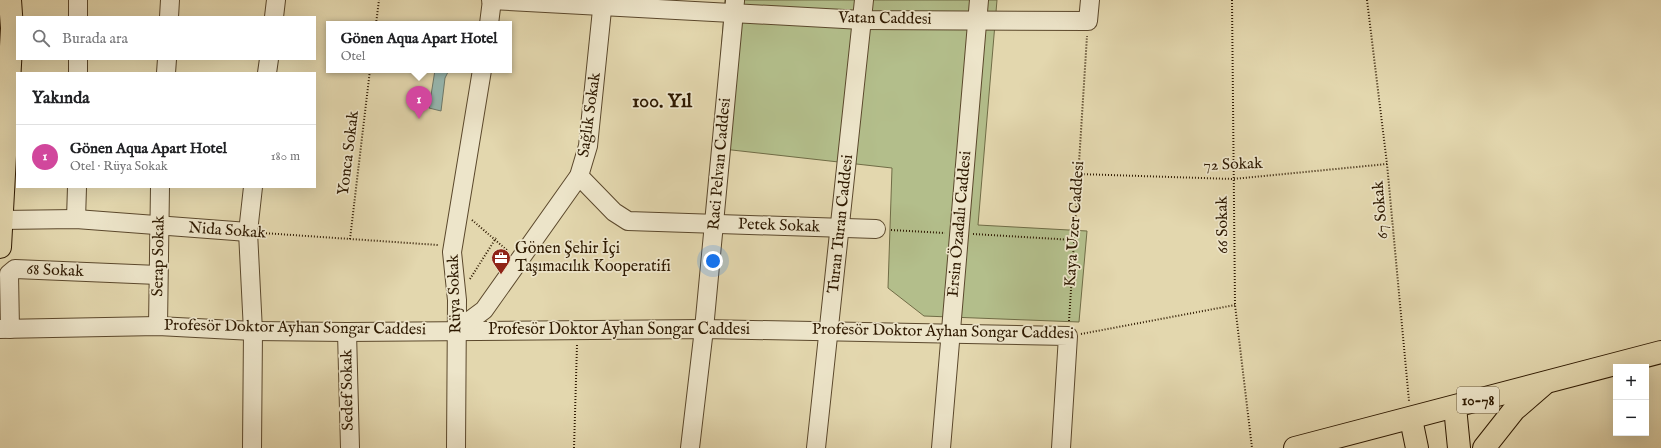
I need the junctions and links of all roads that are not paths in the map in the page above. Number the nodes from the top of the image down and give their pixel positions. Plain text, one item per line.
1 (10, 0) edge
2 (78, 0) edge
3 (170, 0) edge
4 (276, 0) edge
5 (492, 0) edge
6 (864, 0) edge
7 (979, 0) edge
8 (1090, 0) edge
9 (603, 3) edge
10 (735, 6) edge
11 (78, 16) edge
12 (169, 16) edge
13 (274, 16) edge
14 (862, 20) junction
15 (489, 21) edge
16 (977, 21) junction
17 (78, 60) edge
18 (167, 60) edge
19 (269, 60) edge
20 (78, 72) edge
21 (166, 72) edge
22 (267, 72) edge
23 (482, 73) edge
24 (580, 176) junction
25 (77, 188) edge
26 (160, 188) edge
27 (253, 188) edge
28 (76, 219) junction
29 (1, 220) edge
30 (714, 225) junction
31 (158, 227) junction
32 (840, 228) junction
33 (876, 229) dead end
34 (248, 232) junction
35 (0, 247) edge
36 (158, 275) junction
37 (158, 326) junction
38 (5, 329) edge
39 (704, 329) junction
40 (457, 330) junction
41 (253, 331) junction
42 (829, 331) junction
43 (347, 332) junction
44 (950, 333) junction
45 (1661, 352) edge
46 (1546, 382) junction
47 (1455, 407) junction
48 (1411, 419) junction
49 (1329, 445) edge
50 (252, 448) edge
51 (350, 448) edge
52 (456, 448) edge
53 (690, 448) edge
54 (816, 448) edge
55 (940, 448) edge
56 (1061, 448) edge
57 (1295, 448) edge
58 (1417, 448) edge
59 (1459, 448) edge
60 (1484, 448) edge

1 - 29 main road
2 - 11 street
3 - 12 street
4 - 13 street
5 - 9 street, Vatan Caddesi
5 - 15 street
6 - 14 street, Turan Turan Caddesi
7 - 16 street, Ersin Özadalı Caddesi
8 - 16 street, Vatan Caddesi
9 - 10 street, Vatan Caddesi
9 - 24 street, Sağlık Sokak
10 - 14 street, Vatan Caddesi
10 - 30 street, Raci Pelvan Caddesi
14 - 16 street, Vatan Caddesi
14 - 32 street, Turan Turan Caddesi
16 - 44 street, Ersin Özadalı Caddesi
17 - 20 street
18 - 21 street
19 - 22 street
23 - 40 street, Rüya Sokak
24 - 30 street, Petek Sokak
24 - 40 street, Sağlık Sokak
25 - 28 street
26 - 31 street, Serap Sokak
27 - 34 street
28 - 29 street, Nida Sokak
28 - 31 street, Nida Sokak
29 - 35 main road
30 - 32 street, Petek Sokak
30 - 39 street, Raci Pelvan Caddesi
31 - 34 street, Nida Sokak
31 - 36 street, Serap Sokak
32 - 33 street, Petek Sokak
32 - 42 street, Turan Turan Caddesi
34 - 41 street
36 - 37 street, Serap Sokak
36 - 38 street, 68 Sokak
37 - 38 street, Profesör Doktor Ayhan Songar Caddesi
37 - 41 street, Profesör Doktor Ayhan Songar Caddesi
39 - 40 street, Profesör Doktor Ayhan Songar Caddesi
39 - 42 street, Profesör Doktor Ayhan Songar Caddesi
39 - 53 street, Raci Pelvan Caddesi
40 - 43 street, Profesör Doktor Ayhan Songar Caddesi
40 - 52 street, Rüya Sokak
41 - 43 street, Profesör Doktor Ayhan Songar Caddesi
41 - 50 street
42 - 44 street, Profesör Doktor Ayhan Songar Caddesi
42 - 54 street, Turan Turan Caddesi
43 - 51 street, Sedef Sokak
44 - 55 street, Ersin Özadalı Caddesi
44 - 56 street, Profesör Doktor Ayhan Songar Caddesi
45 - 46 main road, 10-78
46 - 47 main road, 10-78
46 - 60 main road
47 - 48 main road, 10-78
47 - 59 main road
48 - 49 main road, 10-78
48 - 58 main road
49 - 57 main road, 10-78

